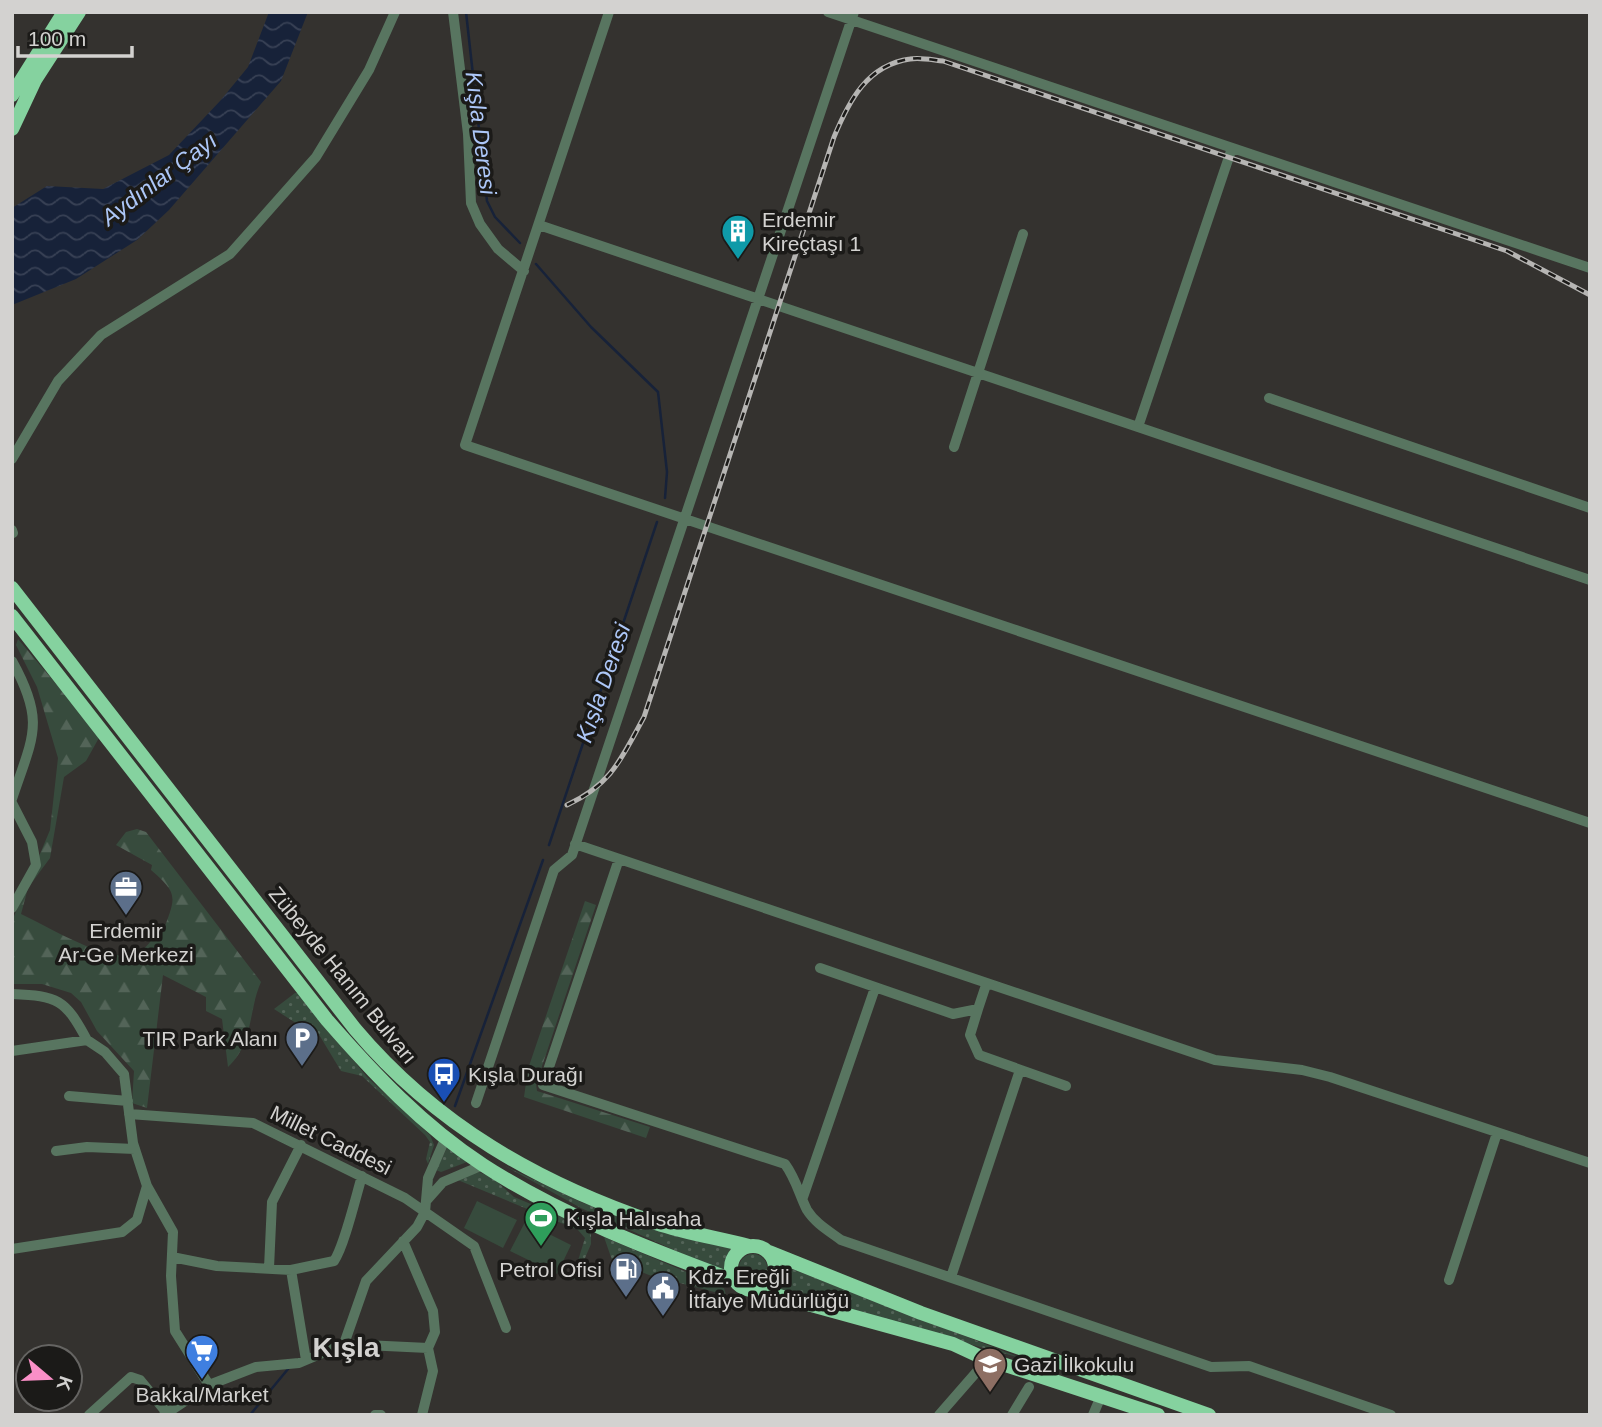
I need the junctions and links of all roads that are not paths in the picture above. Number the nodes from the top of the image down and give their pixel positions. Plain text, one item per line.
1 (64, 12) edge
2 (79, 12) edge
3 (395, 12) edge
4 (453, 12) edge
5 (609, 12) edge
6 (828, 12) edge
7 (853, 16) edge
8 (12, 95) edge
9 (12, 129) edge
10 (1232, 148) junction
11 (539, 225) junction
12 (1023, 234) dead end
13 (1590, 268) edge
14 (524, 271) junction
15 (757, 300) junction
16 (977, 374) junction
17 (1269, 398) dead end
18 (1138, 427) junction
19 (954, 447) dead end
20 (12, 459) edge
21 (1590, 508) edge
22 (684, 518) junction
23 (1590, 580) edge
24 (12, 588) edge
25 (12, 616) edge
26 (12, 661) edge
27 (12, 801) edge
28 (1590, 823) edge
29 (575, 844) junction
30 (619, 859) junction
31 (12, 908) edge
32 (820, 968) dead end
33 (986, 985) junction
34 (875, 988) junction
35 (12, 994) edge
36 (978, 1009) junction
37 (87, 1040) junction
38 (12, 1051) edge
39 (1020, 1070) junction
40 (1066, 1086) dead end
41 (69, 1097) dead end
42 (128, 1101) junction
43 (476, 1103) dead end
44 (129, 1114) junction
45 (1497, 1133) junction
46 (446, 1137) junction
47 (301, 1145) junction
48 (135, 1149) junction
49 (56, 1151) dead end
50 (1590, 1163) edge
51 (483, 1165) junction
52 (362, 1176) junction
53 (147, 1186) junction
54 (803, 1197) junction
55 (427, 1200) junction
56 (425, 1212) junction
57 (403, 1241) junction
58 (749, 1246) junction
59 (12, 1249) edge
60 (769, 1252) junction
61 (172, 1258) junction
62 (269, 1268) junction
63 (291, 1270) junction
64 (951, 1278) junction
65 (1449, 1280) dead end
66 (735, 1281) junction
67 (757, 1290) junction
68 (506, 1328) dead end
69 (344, 1344) junction
70 (428, 1348) junction
71 (981, 1357) junction
72 (306, 1360) junction
73 (209, 1385) junction
74 (1029, 1387) dead end
75 (1101, 1396) junction
76 (165, 1414) edge
77 (89, 1415) edge
78 (375, 1415) edge
79 (381, 1415) edge
80 (422, 1415) edge
81 (940, 1415) edge
82 (1012, 1415) edge
83 (1093, 1415) edge
84 (1158, 1415) edge
85 (1209, 1415) edge
86 (1391, 1415) edge

1 - 8 highway
2 - 9 highway
3 - 20 street
4 - 14 street
5 - 11 street
6 - 7 street
7 - 10 street
7 - 15 street
10 - 13 street
10 - 18 street
11 - 14 street
11 - 15 street
12 - 16 street
14 - 22 street
15 - 16 street
15 - 22 street
16 - 18 street
16 - 19 street
17 - 21 street
18 - 23 street
22 - 28 street
22 - 29 street
24 - 58 highway, Zübeyde Hanım Bulvarı
25 - 46 highway, Zübeyde Hanım Bulvarı
26 - 27 street
27 - 31 street
29 - 30 street
29 - 43 street
30 - 33 street
30 - 54 street
32 - 34 street
33 - 36 street
33 - 45 street
34 - 36 street
34 - 54 street
35 - 37 street
36 - 39 street
37 - 38 street
37 - 42 street
39 - 40 street
39 - 64 street
41 - 42 street
42 - 44 street
44 - 47 street, Millet Caddesi
44 - 48 street
45 - 50 street
45 - 65 street
46 - 51 highway, Zübeyde Hanım Bulvarı
46 - 55 street
47 - 52 street, Millet Caddesi
47 - 62 street
48 - 49 street
48 - 53 street
51 - 55 street
51 - 66 highway, Zübeyde Hanım Bulvarı
52 - 56 street, Millet Caddesi
52 - 63 street
53 - 59 street
53 - 61 street
54 - 64 street
55 - 56 street
56 - 57 street
56 - 68 street, Millet Caddesi
57 - 69 street
57 - 70 street
58 - 60 highway, Zübeyde Hanım Bulvarı
58 - 66 highway
60 - 67 highway
60 - 85 highway, Zübeyde Hanım Bulvarı
61 - 62 street
61 - 73 street
62 - 63 street
63 - 72 street
64 - 86 street
66 - 67 highway, Zübeyde Hanım Bulvarı
67 - 71 highway, Zübeyde Hanım Bulvarı
69 - 70 street
69 - 72 street
70 - 80 street
71 - 75 highway, Zübeyde Hanım Bulvarı
71 - 81 street
72 - 73 street
73 - 76 street
74 - 82 street
75 - 83 street
75 - 84 highway, Zübeyde Hanım Bulvarı
76 - 77 street
78 - 79 street

